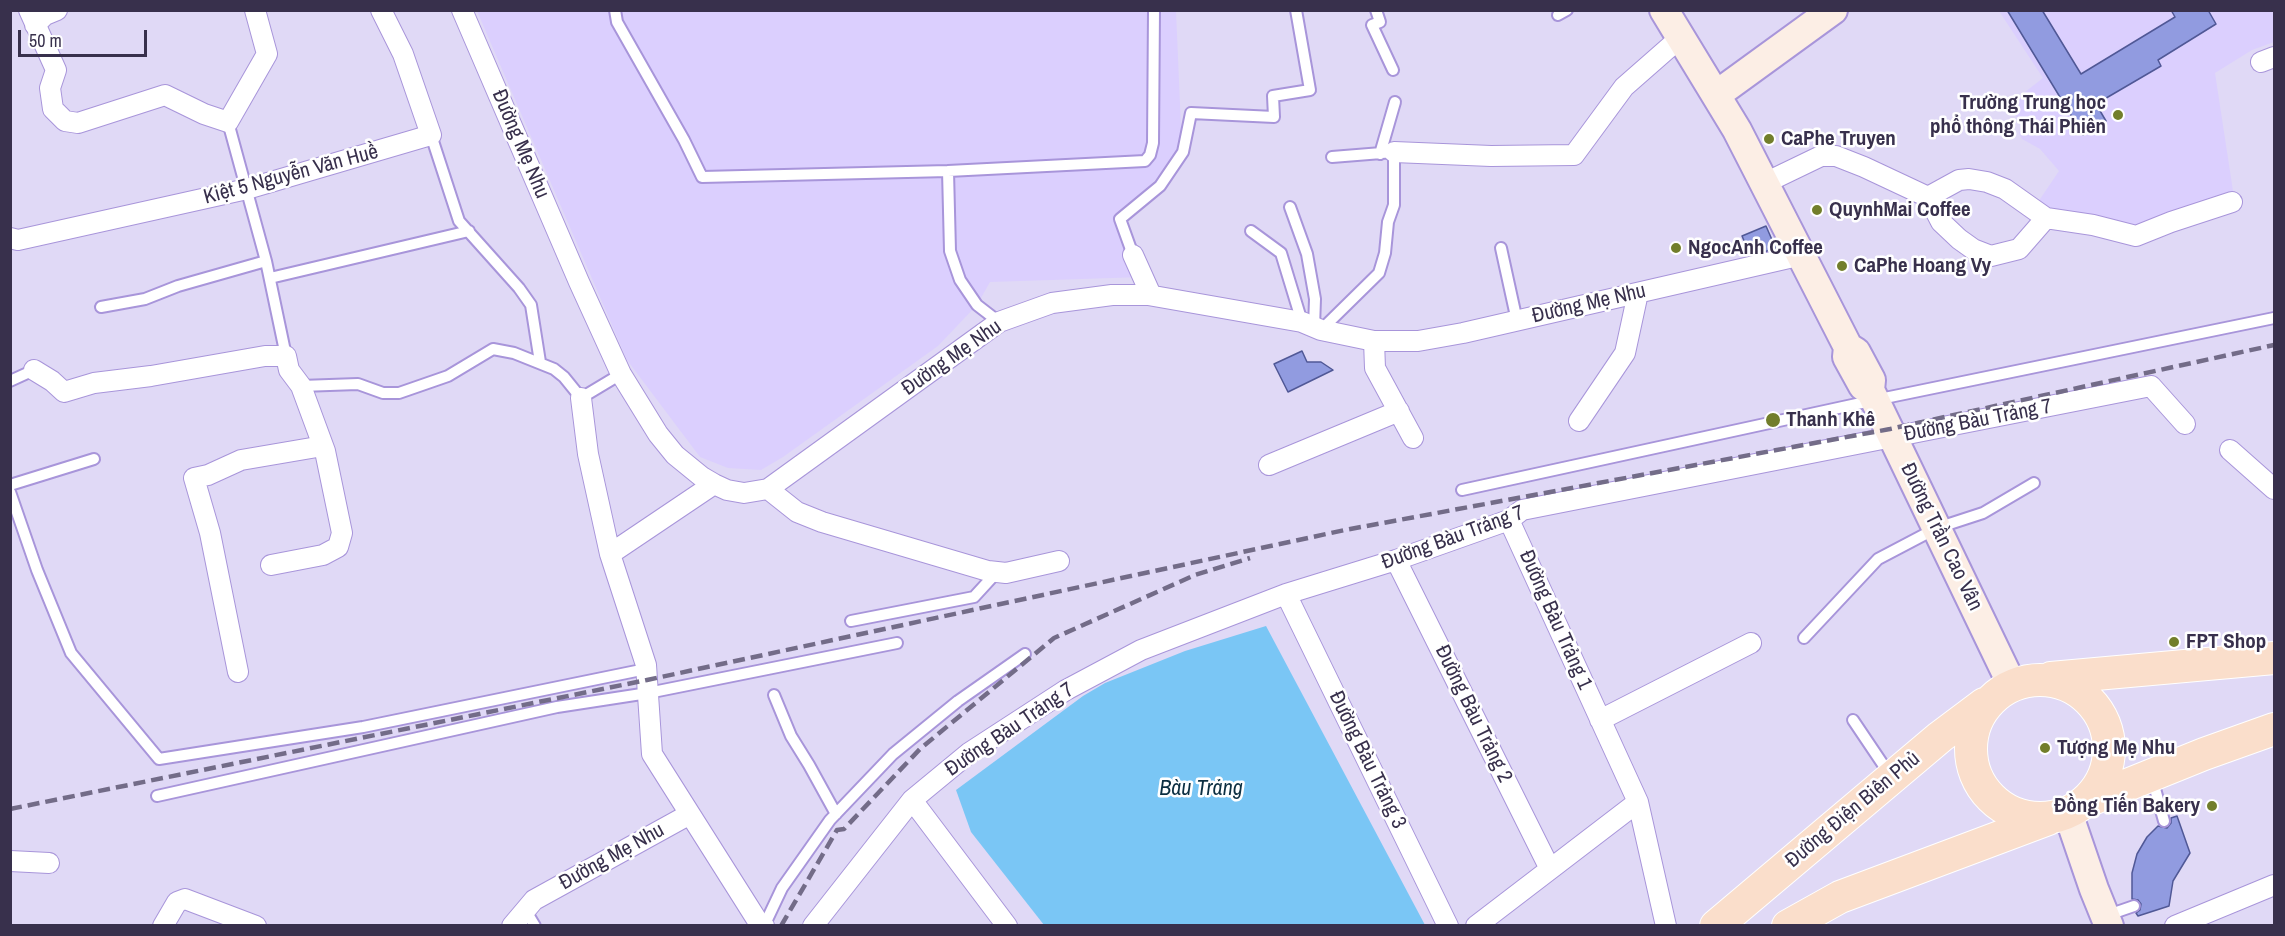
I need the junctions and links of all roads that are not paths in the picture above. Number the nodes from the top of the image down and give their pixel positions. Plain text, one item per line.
1 (57, 10) edge
2 (255, 10) edge
3 (381, 10) edge
4 (462, 10) edge
5 (615, 10) edge
6 (1154, 10) edge
7 (1296, 10) edge
8 (1376, 10) edge
9 (1664, 10) edge
10 (1830, 11) edge
11 (32, 18) edge
12 (1681, 37) junction
13 (1393, 70) dead end
14 (1716, 95) junction
15 (1395, 102) dead end
16 (228, 122) junction
17 (431, 135) junction
18 (1387, 153) junction
19 (1332, 157) dead end
20 (948, 171) junction
21 (1765, 183) junction
22 (248, 189) junction
23 (1928, 197) junction
24 (2232, 202) dead end
25 (1290, 207) dead end
26 (2046, 218) junction
27 (469, 231) junction
28 (1251, 231) dead end
29 (14, 239) edge
30 (1501, 248) dead end
31 (1133, 255) joint
32 (1802, 255) junction
33 (266, 261) junction
34 (270, 278) junction
35 (1638, 293) junction
36 (1151, 295) junction
37 (100, 307) dead end
38 (2274, 318) edge
39 (1516, 321) junction
40 (999, 322) junction
41 (1312, 326) junction
42 (1374, 341) junction
43 (286, 356) junction
44 (540, 362) junction
45 (34, 370) joint
46 (621, 374) junction
47 (10, 381) edge
48 (301, 386) junction
49 (1873, 395) junction
50 (581, 398) junction
51 (1399, 411) junction
52 (1579, 421) dead end
53 (2185, 424) dead end
54 (1894, 437) junction
55 (1413, 438) dead end
56 (323, 446) junction
57 (2230, 450) dead end
58 (94, 459) dead end
59 (1269, 465) dead end
60 (2034, 483) dead end
61 (714, 484) junction
62 (10, 485) edge
63 (768, 489) junction
64 (2274, 489) edge
65 (1462, 490) dead end
66 (10, 492) edge
67 (1509, 520) junction
68 (1937, 528) junction
69 (610, 554) junction
70 (1396, 560) junction
71 (1059, 561) dead end
72 (271, 565) dead end
73 (996, 573) junction
74 (1286, 594) junction
75 (851, 621) dead end
76 (1804, 638) dead end
77 (897, 643) dead end
78 (1751, 643) dead end
79 (1024, 654) dead end
80 (2274, 658) edge
81 (646, 669) junction
82 (238, 672) dead end
83 (2012, 687) junction
84 (648, 693) junction
85 (774, 695) dead end
86 (1600, 720) junction
87 (1853, 720) dead end
88 (2274, 729) edge
89 (2151, 776) junction
90 (1892, 777) junction
91 (157, 796) dead end
92 (912, 800) junction
93 (1638, 802) junction
94 (2069, 811) junction
95 (690, 814) junction
96 (836, 814) junction
97 (2164, 820) dead end
98 (10, 861) edge
99 (49, 863) dead end
100 (1550, 869) junction
101 (2274, 885) edge
102 (2134, 906) dead end
103 (531, 912) edge
104 (2107, 921) edge
105 (762, 924) edge
106 (816, 924) edge
107 (163, 926) edge
108 (256, 926) edge
109 (512, 926) edge
110 (1007, 926) edge
111 (1448, 926) edge
112 (1476, 926) edge
113 (1666, 926) edge
114 (1716, 926) edge
115 (1788, 926) edge
116 (2175, 926) edge

1 - 11 street
2 - 16 street
3 - 17 street
4 - 46 street, Đường Mẹ Nhu
5 - 20 lane
6 - 20 lane
7 - 31 lane
8 - 13 lane
9 - 12 main road
10 - 14 main road
11 - 16 street
12 - 14 main road
12 - 18 street
14 - 21 main road
15 - 18 lane
16 - 22 lane
17 - 22 street, Kiệt 5 Nguyễn Văn Huề
17 - 27 lane
18 - 19 lane
18 - 41 lane
20 - 40 lane
21 - 23 street
21 - 32 main road
22 - 29 street, Kiệt 5 Nguyễn Văn Huề
22 - 33 lane
23 - 26 street
23 - 26 street
24 - 26 street
25 - 41 lane
27 - 34 lane
27 - 44 lane
28 - 41 lane
30 - 39 lane
31 - 36 street
32 - 35 street, Đường Mẹ Nhu
32 - 49 main road, Đường Trần Cao Vân
33 - 34 lane
33 - 37 lane
34 - 43 lane
35 - 39 street, Đường Mẹ Nhu
35 - 52 street
36 - 40 street, Đường Mẹ Nhu
36 - 41 street, Đường Mẹ Nhu
38 - 49 lane
39 - 42 street, Đường Mẹ Nhu
40 - 63 street, Đường Mẹ Nhu
41 - 42 street, Đường Mẹ Nhu
42 - 51 street
43 - 45 street
43 - 48 street
44 - 48 lane
44 - 50 lane
45 - 47 lane
46 - 50 lane
46 - 61 street, Đường Mẹ Nhu
48 - 56 street
49 - 54 main road, Đường Trần Cao Vân
49 - 65 lane
50 - 69 street, Đường Mẹ Nhu
51 - 55 street
51 - 59 street
53 - 54 street, Đường Bàu Trảng 7
54 - 67 street, Đường Bàu Trảng 7
54 - 68 main road, Đường Trần Cao Vân
56 - 72 street
56 - 82 street
57 - 64 street
58 - 62 lane
60 - 68 lane
61 - 63 street, Đường Mẹ Nhu
61 - 69 street
63 - 73 street
66 - 81 lane
67 - 70 street, Đường Bàu Trảng 7
67 - 86 street, Đường Bàu Trảng 1
68 - 76 lane
68 - 83 main road, Đường Trần Cao Vân
69 - 81 street, Đường Mẹ Nhu
70 - 74 street, Đường Bàu Trảng 7
70 - 100 street, Đường Bàu Trảng 2
71 - 73 street
73 - 75 lane
74 - 92 street, Đường Bàu Trảng 7
74 - 111 street, Đường Bàu Trảng 3
77 - 84 lane
78 - 86 street
79 - 96 lane
80 - 83 main road
81 - 84 street, Đường Mẹ Nhu
83 - 90 main road, Đường Điện Biên Phủ
83 - 94 main road
83 - 94 main road
84 - 91 lane
84 - 95 street, Đường Mẹ Nhu
85 - 96 lane
86 - 93 street, Đường Bàu Trảng 1
87 - 90 lane
88 - 89 main road
89 - 94 main road
89 - 97 lane
90 - 114 main road, Đường Điện Biên Phủ
92 - 106 street, Đường Bàu Trảng 7
92 - 110 street
93 - 100 street
93 - 113 street, Đường Bàu Trảng 1
94 - 104 main road
94 - 115 main road
95 - 103 street, Đường Mẹ Nhu
95 - 105 street, Đường Mẹ Nhu
96 - 105 lane
98 - 99 street
100 - 112 street
101 - 116 street
102 - 104 lane
103 - 109 street, Đường Mẹ Nhu
107 - 108 street

